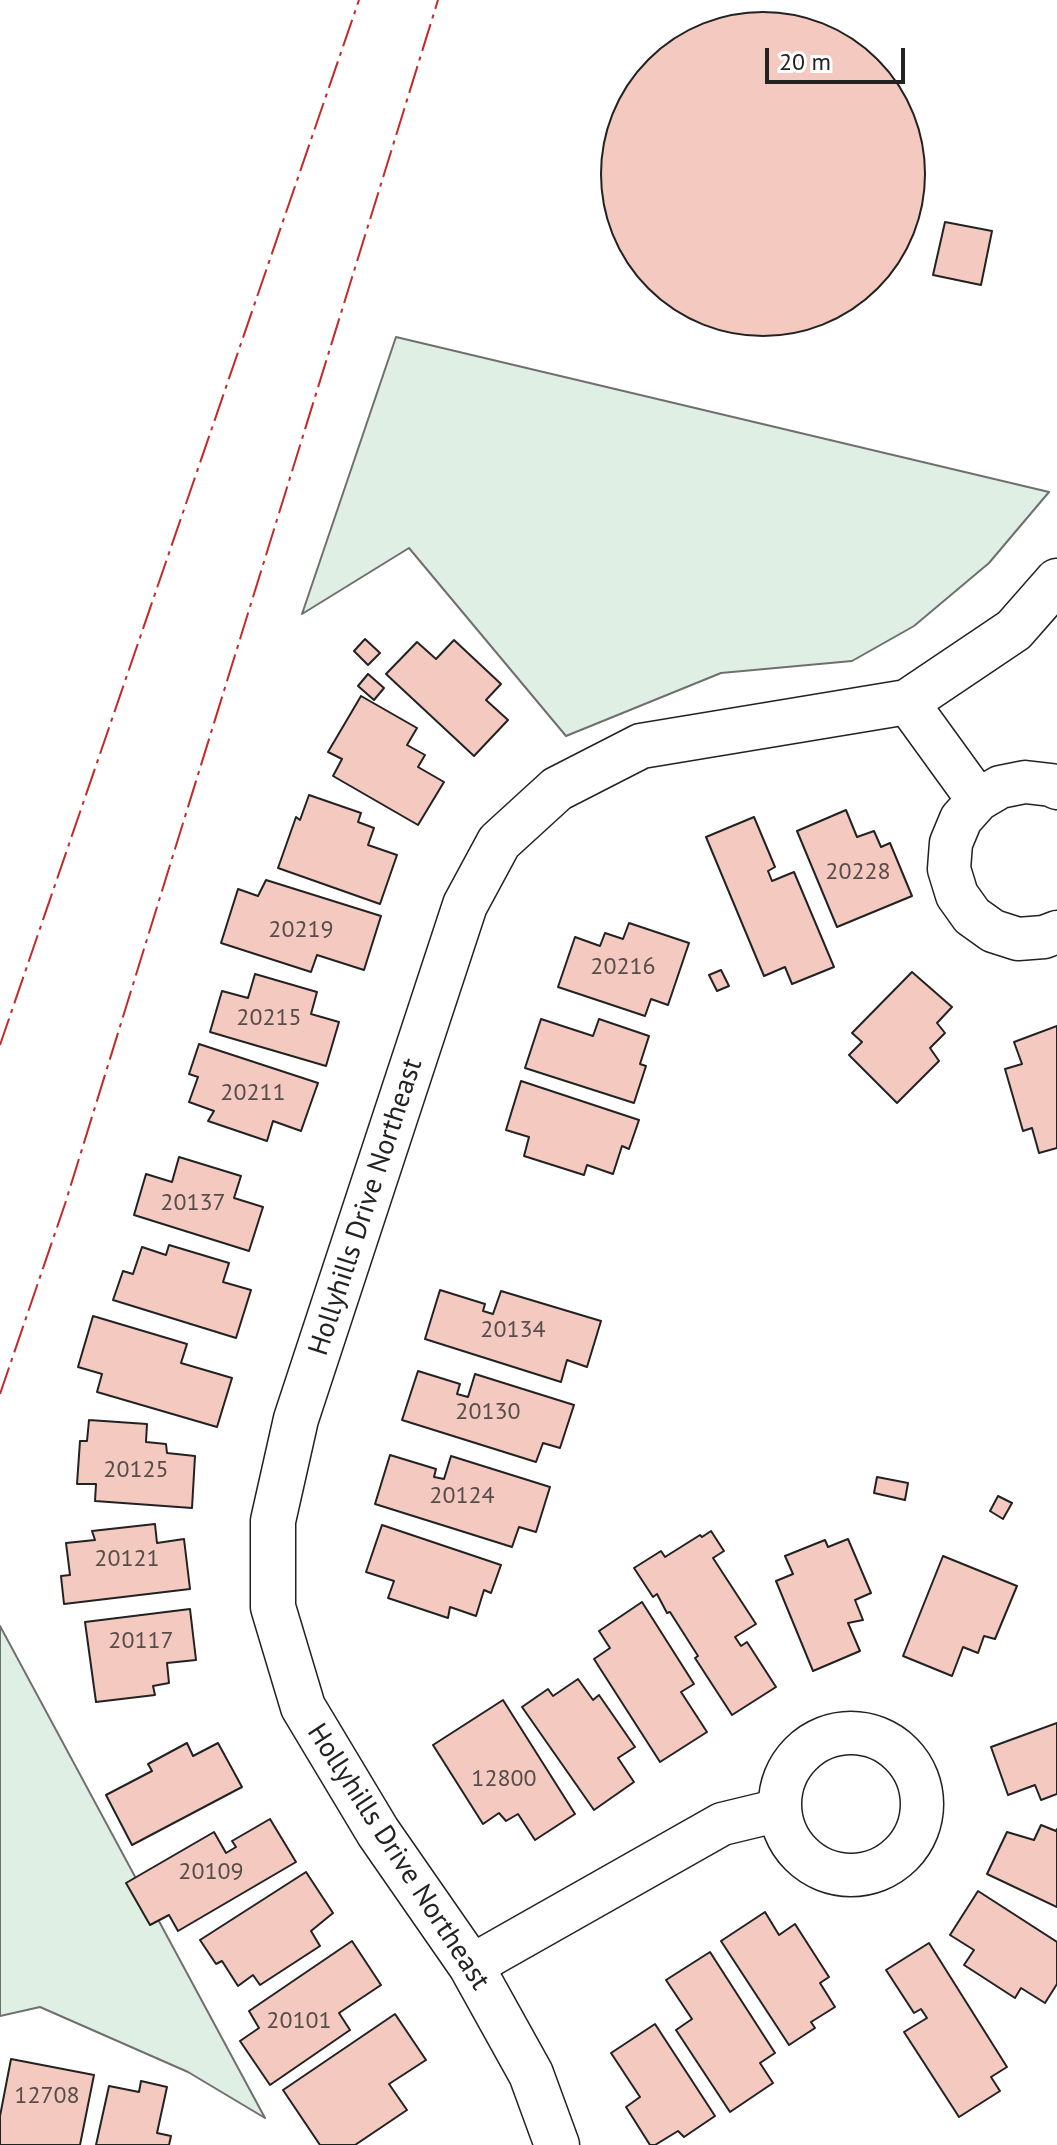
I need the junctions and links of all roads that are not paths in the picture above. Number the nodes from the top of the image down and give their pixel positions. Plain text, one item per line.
1 (1057, 581) edge
2 (907, 702) junction
3 (1057, 788) edge
4 (978, 800) junction
5 (1057, 932) edge
6 (780, 1810) dead end
7 (471, 1966) junction
8 (557, 2145) edge

1 - 2 street, Hollyhills Drive Northeast
2 - 4 street
2 - 7 street, Hollyhills Drive Northeast
3 - 4 street
4 - 5 street
6 - 7 street
7 - 8 street, Hollyhills Drive Northeast

